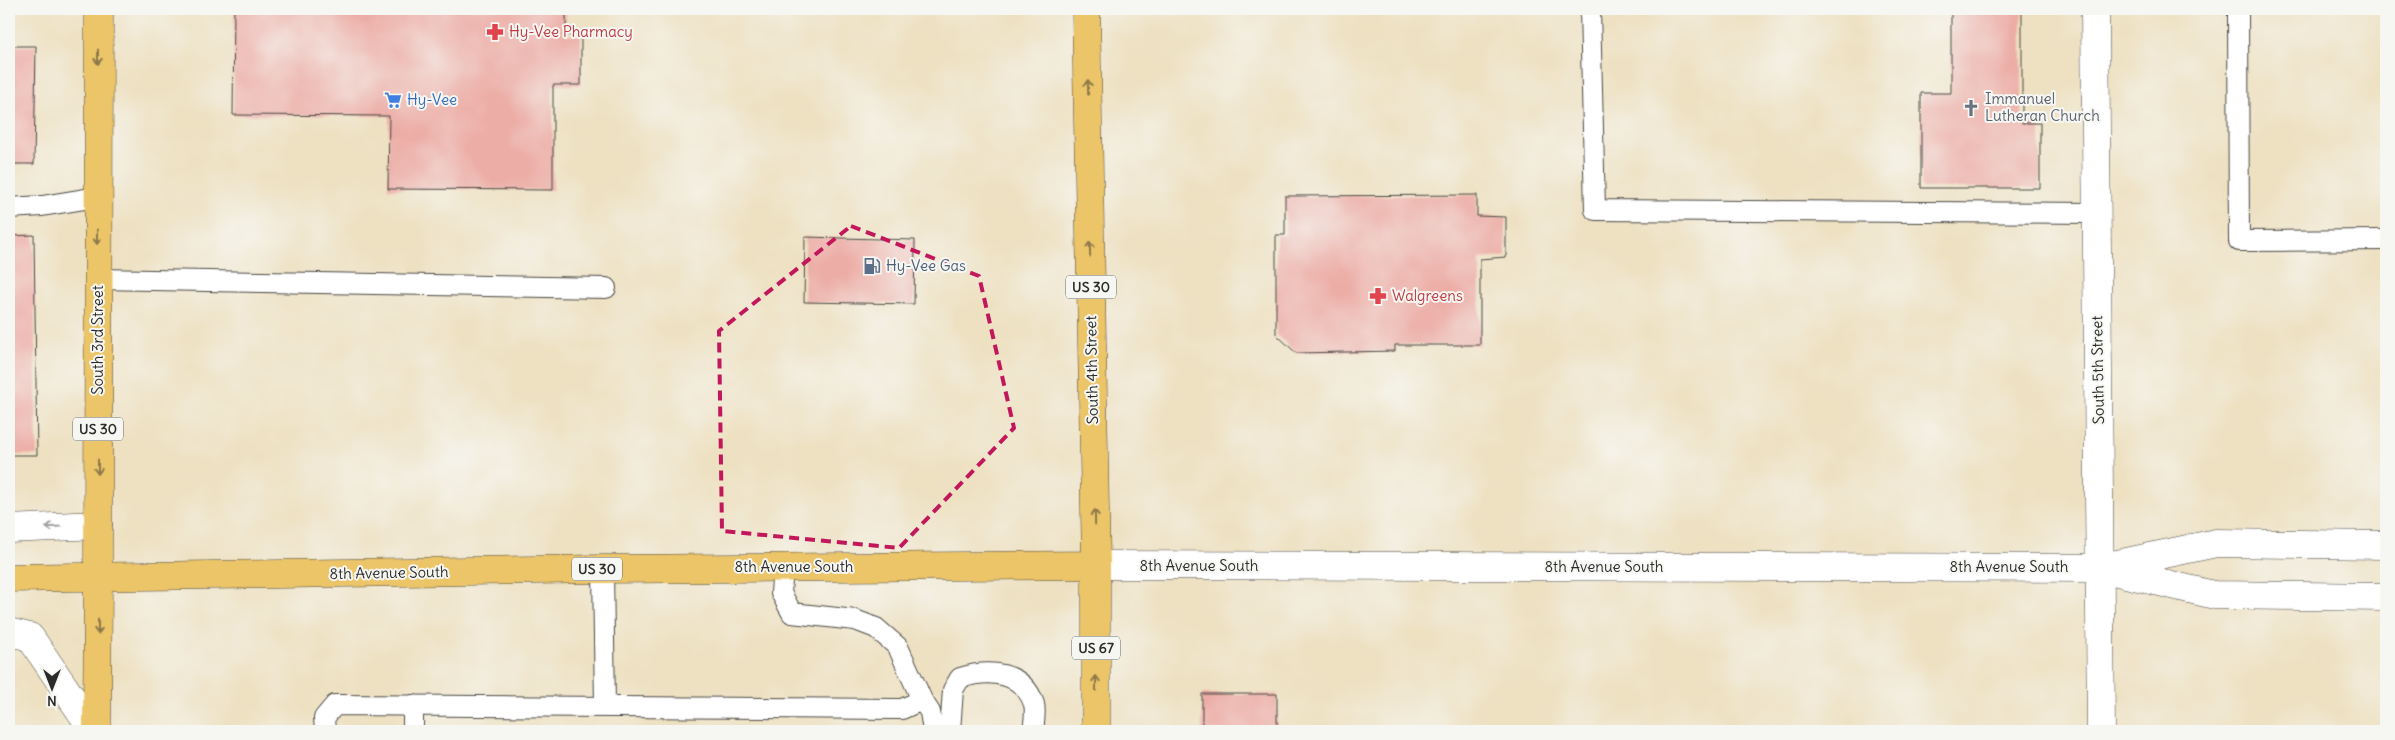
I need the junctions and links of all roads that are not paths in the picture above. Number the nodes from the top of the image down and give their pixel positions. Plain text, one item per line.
1 (99, 9) edge
2 (1086, 9) edge
3 (1590, 9) edge
4 (2095, 9) edge
5 (2238, 9) edge
6 (97, 197) junction
7 (9, 208) edge
8 (2096, 213) junction
9 (2386, 240) edge
10 (98, 279) junction
11 (606, 288) dead end
12 (98, 525) junction
13 (9, 530) edge
14 (2386, 545) edge
15 (1096, 565) junction
16 (783, 567) junction
17 (2100, 568) junction
18 (603, 569) junction
19 (9, 578) edge
20 (98, 578) junction
21 (2386, 596) edge
22 (9, 632) edge
23 (922, 700) junction
24 (413, 705) junction
25 (605, 707) junction
26 (96, 731) edge
27 (325, 731) edge
28 (413, 731) edge
29 (933, 731) edge
30 (950, 731) edge
31 (1033, 731) edge
32 (1096, 731) edge
33 (2101, 731) edge

1 -> 6 main road, South 3rd Street / US 30
15 -> 2 main road, South 4th Street / US 30
3 - 8 lane
4 - 8 street, South 5th Street
5 - 9 lane
6 - 7 lane
6 -> 10 main road, South 3rd Street / US 30
8 - 17 street, South 5th Street
10 - 11 lane
10 -> 12 main road, South 3rd Street / US 30
12 -> 13 street
12 - 20 main road, South 3rd Street / US 30
14 - 17 street, 8th Avenue South
15 - 16 main road, 8th Avenue South / US 30
15 - 17 street, 8th Avenue South
32 -> 15 main road, South 4th Street / US 67
16 - 18 main road, 8th Avenue South / US 30
16 - 23 lane
17 - 21 street
17 - 33 street, South 5th Street
18 - 20 main road, 8th Avenue South / US 30
18 - 25 lane
19 - 20 main road, 8th Avenue South / US 30
20 -> 26 main road, South 3rd Street
22 - 26 street
23 - 25 lane
23 - 29 lane
24 - 25 lane
24 - 27 lane
24 - 28 lane
30 - 31 lane

